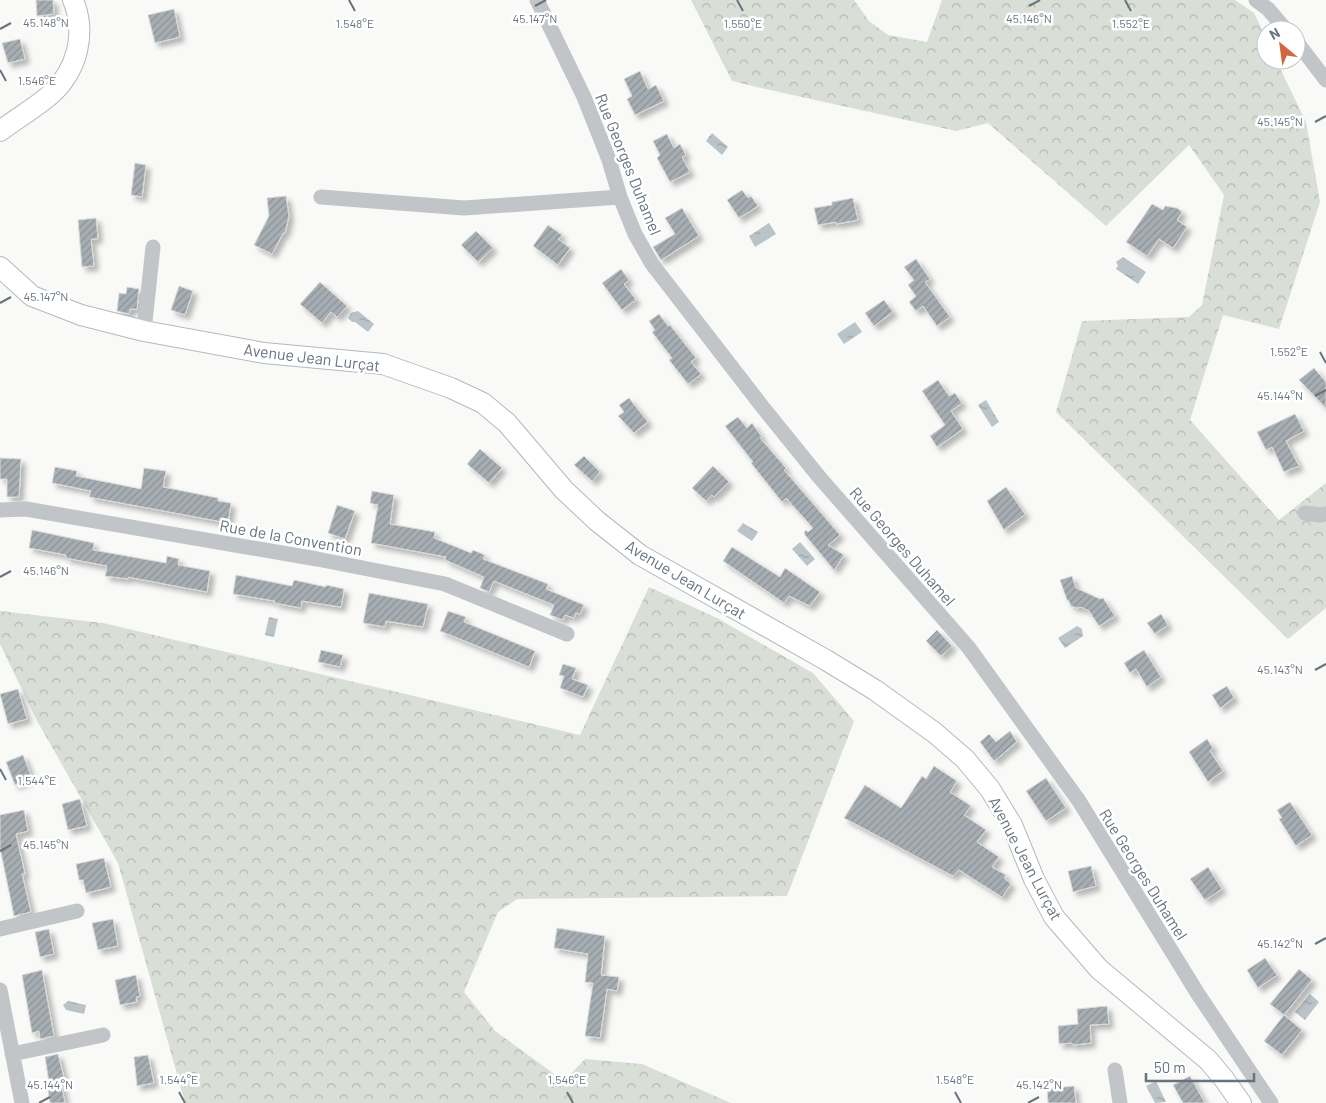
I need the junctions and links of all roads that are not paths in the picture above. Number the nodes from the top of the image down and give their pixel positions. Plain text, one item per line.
1 (73, 0) edge
2 (538, 0) edge
3 (1256, 0) edge
4 (1277, 20) edge
5 (1306, 54) edge
6 (1326, 80) edge
7 (0, 131) edge
8 (321, 197) dead end
9 (620, 197) junction
10 (153, 247) dead end
11 (0, 267) edge
12 (144, 331) junction
13 (0, 510) edge
14 (1305, 513) dead end
15 (1326, 514) edge
16 (567, 634) dead end
17 (77, 911) dead end
18 (0, 929) edge
19 (0, 990) edge
20 (103, 1035) dead end
21 (12, 1054) junction
22 (1114, 1070) dead end
23 (22, 1103) edge
24 (1120, 1103) edge
25 (1241, 1103) edge
26 (1271, 1103) edge

1 - 7 main road
2 - 9 street, Rue Georges Duhamel
3 - 4 street
5 - 6 street
8 - 9 street
9 - 26 street, Rue Georges Duhamel
10 - 12 street
11 - 12 main road, Avenue Jean Lurçat
12 - 25 main road, Avenue Jean Lurçat
13 - 16 street, Rue de la Convention
14 - 15 street
17 - 18 street
19 - 21 street
20 - 21 street
21 - 23 street
22 - 24 street

